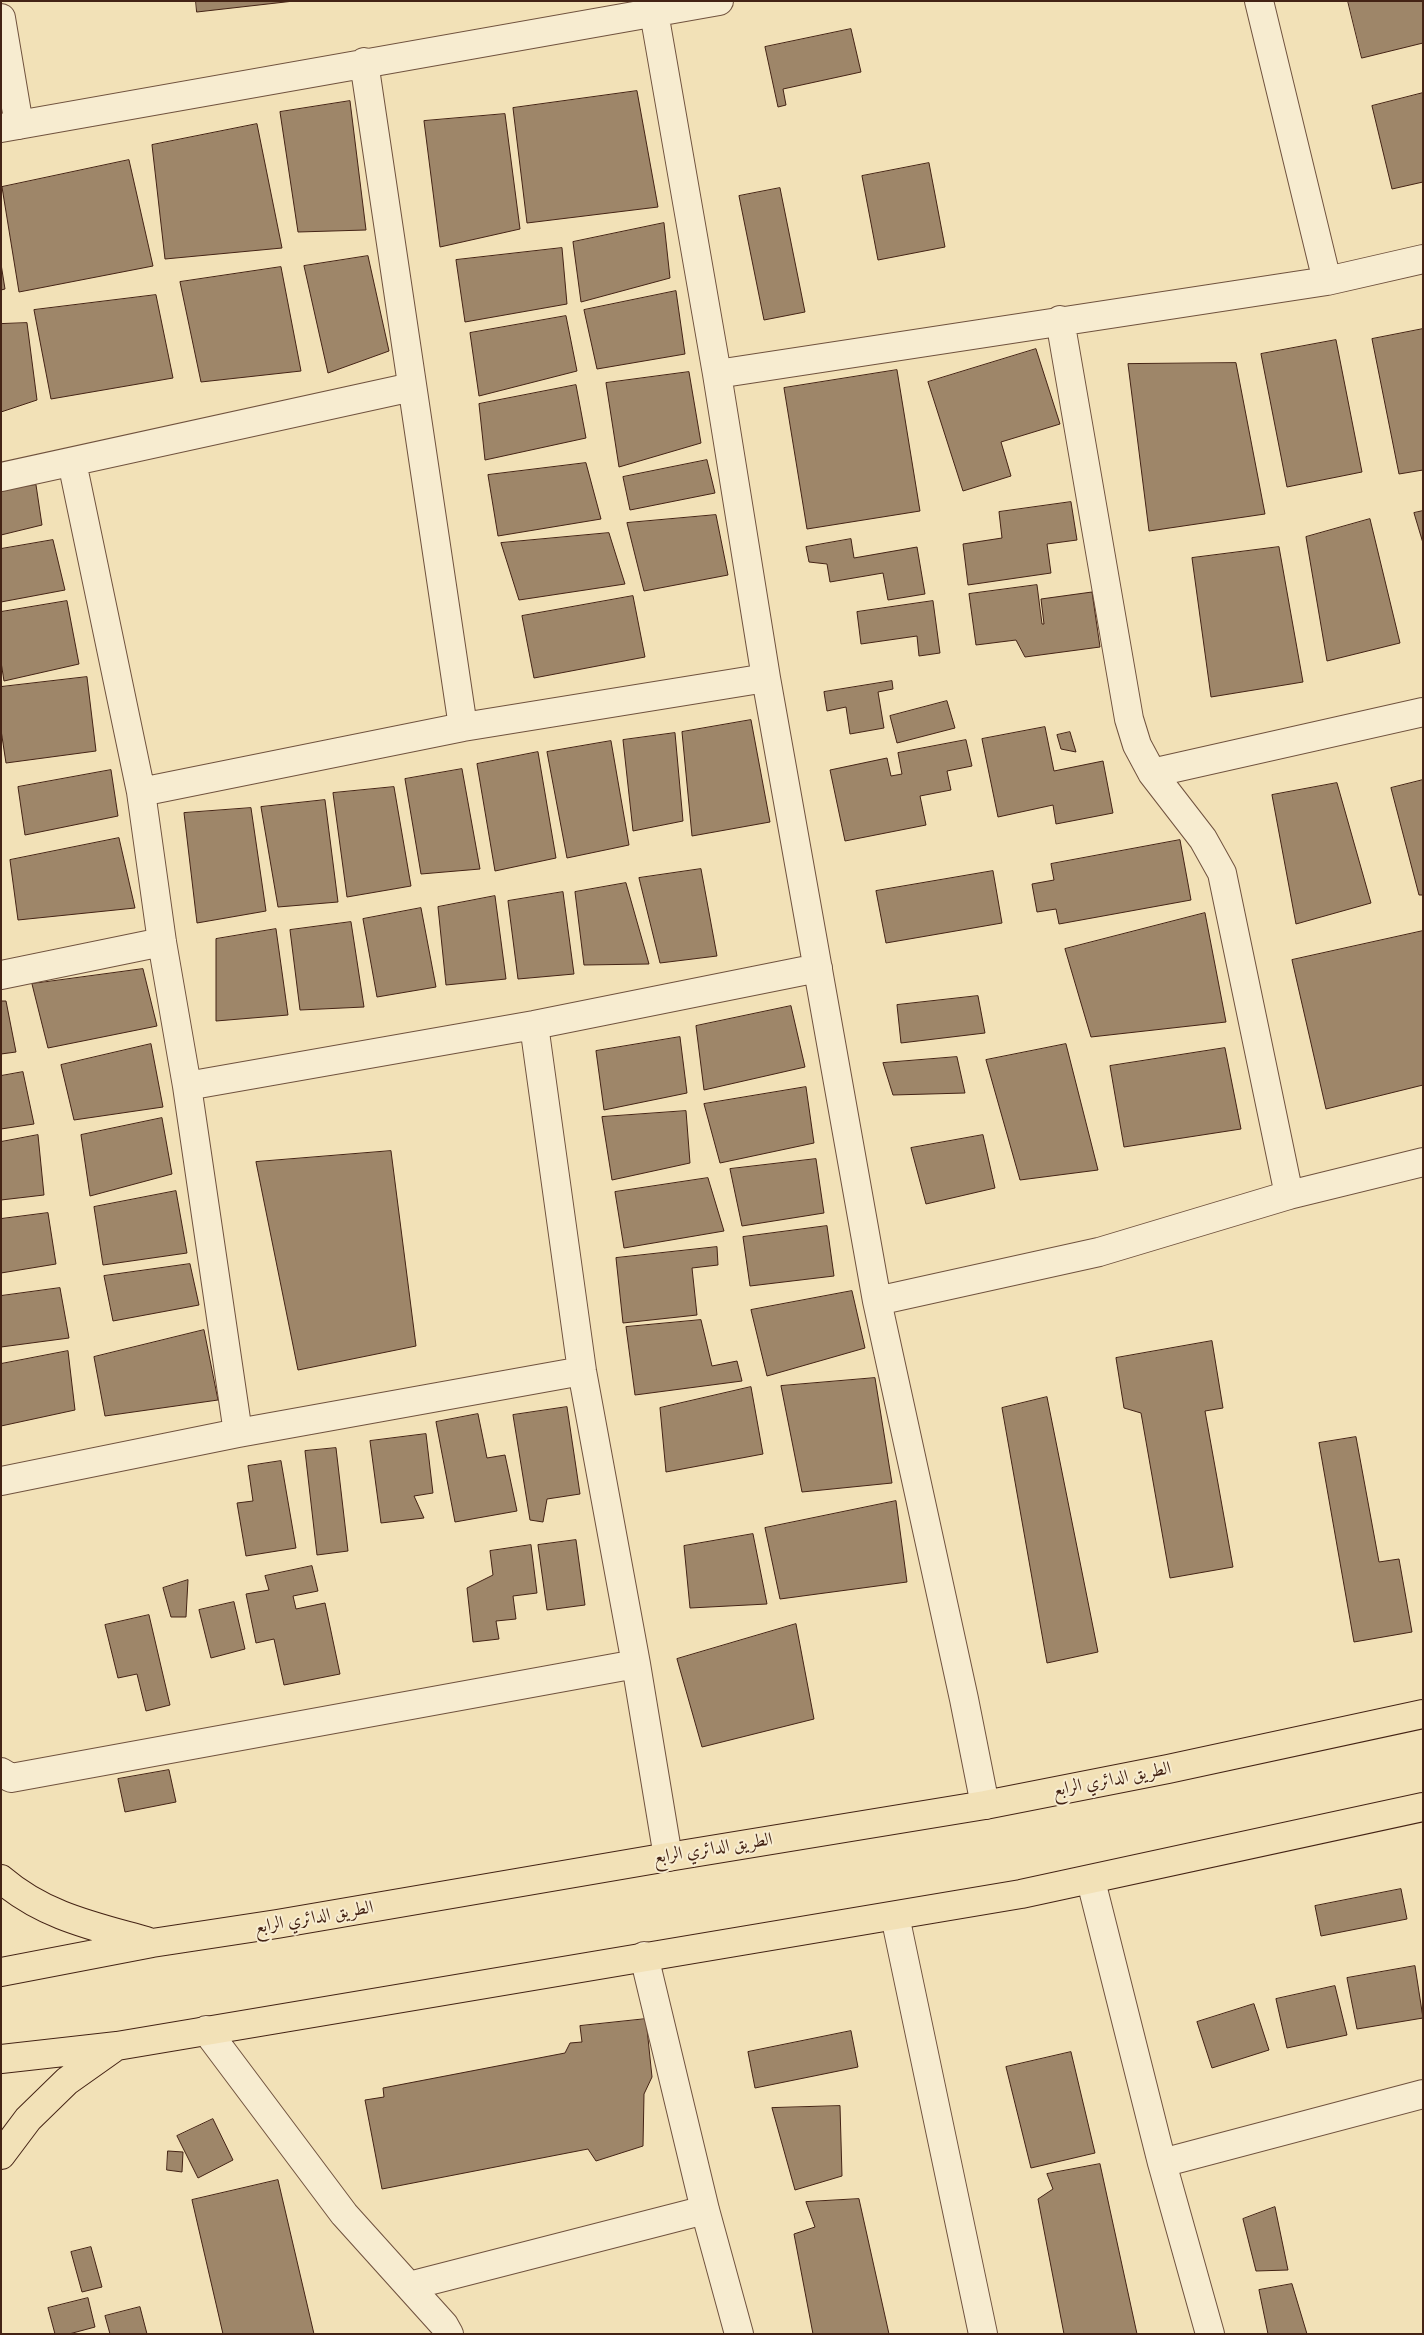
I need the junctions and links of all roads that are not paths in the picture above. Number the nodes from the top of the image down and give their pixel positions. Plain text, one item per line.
1 (719, 1) edge
2 (1259, 1) edge
3 (653, 7) edge
4 (1, 18) edge
5 (364, 62) junction
6 (10, 126) edge
7 (1423, 259) edge
8 (1327, 281) junction
9 (1060, 320) junction
10 (717, 374) junction
11 (412, 387) junction
12 (72, 462) junction
13 (1, 477) edge
14 (766, 678) junction
15 (1423, 712) edge
16 (463, 727) junction
17 (1152, 773) junction
18 (141, 792) junction
19 (162, 942) junction
20 (818, 968) junction
21 (1, 975) edge
22 (534, 1025) junction
23 (187, 1086) junction
24 (1423, 1162) edge
25 (1289, 1195) junction
26 (877, 1301) junction
27 (582, 1371) junction
28 (238, 1433) junction
29 (1, 1481) edge
30 (636, 1664) junction
31 (1423, 1714) edge
32 (1, 1772) edge
33 (985, 1805) junction
34 (1423, 1807) edge
35 (668, 1857) junction
36 (1, 1879) edge
37 (1091, 1881) junction
38 (895, 1916) junction
39 (152, 1943) junction
40 (644, 1956) junction
41 (1, 1972) edge
42 (206, 2030) junction
43 (117, 2046) junction
44 (1, 2059) edge
45 (1423, 2094) edge
46 (1, 2156) edge
47 (1162, 2163) junction
48 (705, 2210) junction
49 (409, 2286) junction
50 (449, 2334) edge
51 (739, 2334) edge
52 (983, 2334) edge
53 (1210, 2334) edge

1 - 3 street
2 - 8 street
3 - 5 street
3 - 10 street
4 - 6 street
5 - 6 street
5 - 11 street
7 - 8 street
8 - 9 street
9 - 10 street
9 - 17 street
10 - 14 street
11 - 12 street
11 - 16 street
12 - 13 street
12 - 18 street
14 - 16 street
14 - 20 street
15 - 17 street
16 - 18 street
17 - 25 street
18 - 19 street
19 - 21 street
19 - 23 street
20 - 22 street
20 - 26 street
22 - 23 street
22 - 27 street
23 - 28 street
24 - 25 street
25 - 26 street
26 - 33 street
27 - 28 street
27 - 30 street
28 - 29 street
30 - 32 street
30 - 35 street
31 - 33 main road, الطريق الدائري الرابع
33 - 35 main road, الطريق الدائري الرابع
34 - 37 main road
35 - 39 main road, الطريق الدائري الرابع
36 - 39 main road
37 - 38 main road
37 - 47 street
38 - 40 main road
38 - 52 street
39 - 41 main road, الطريق الدائري الرابع
40 - 42 main road
40 - 48 street
42 - 43 main road
42 - 49 street
43 - 44 main road
43 - 46 main road
45 - 47 street
47 - 53 street
48 - 49 street
48 - 51 street
49 - 50 street

